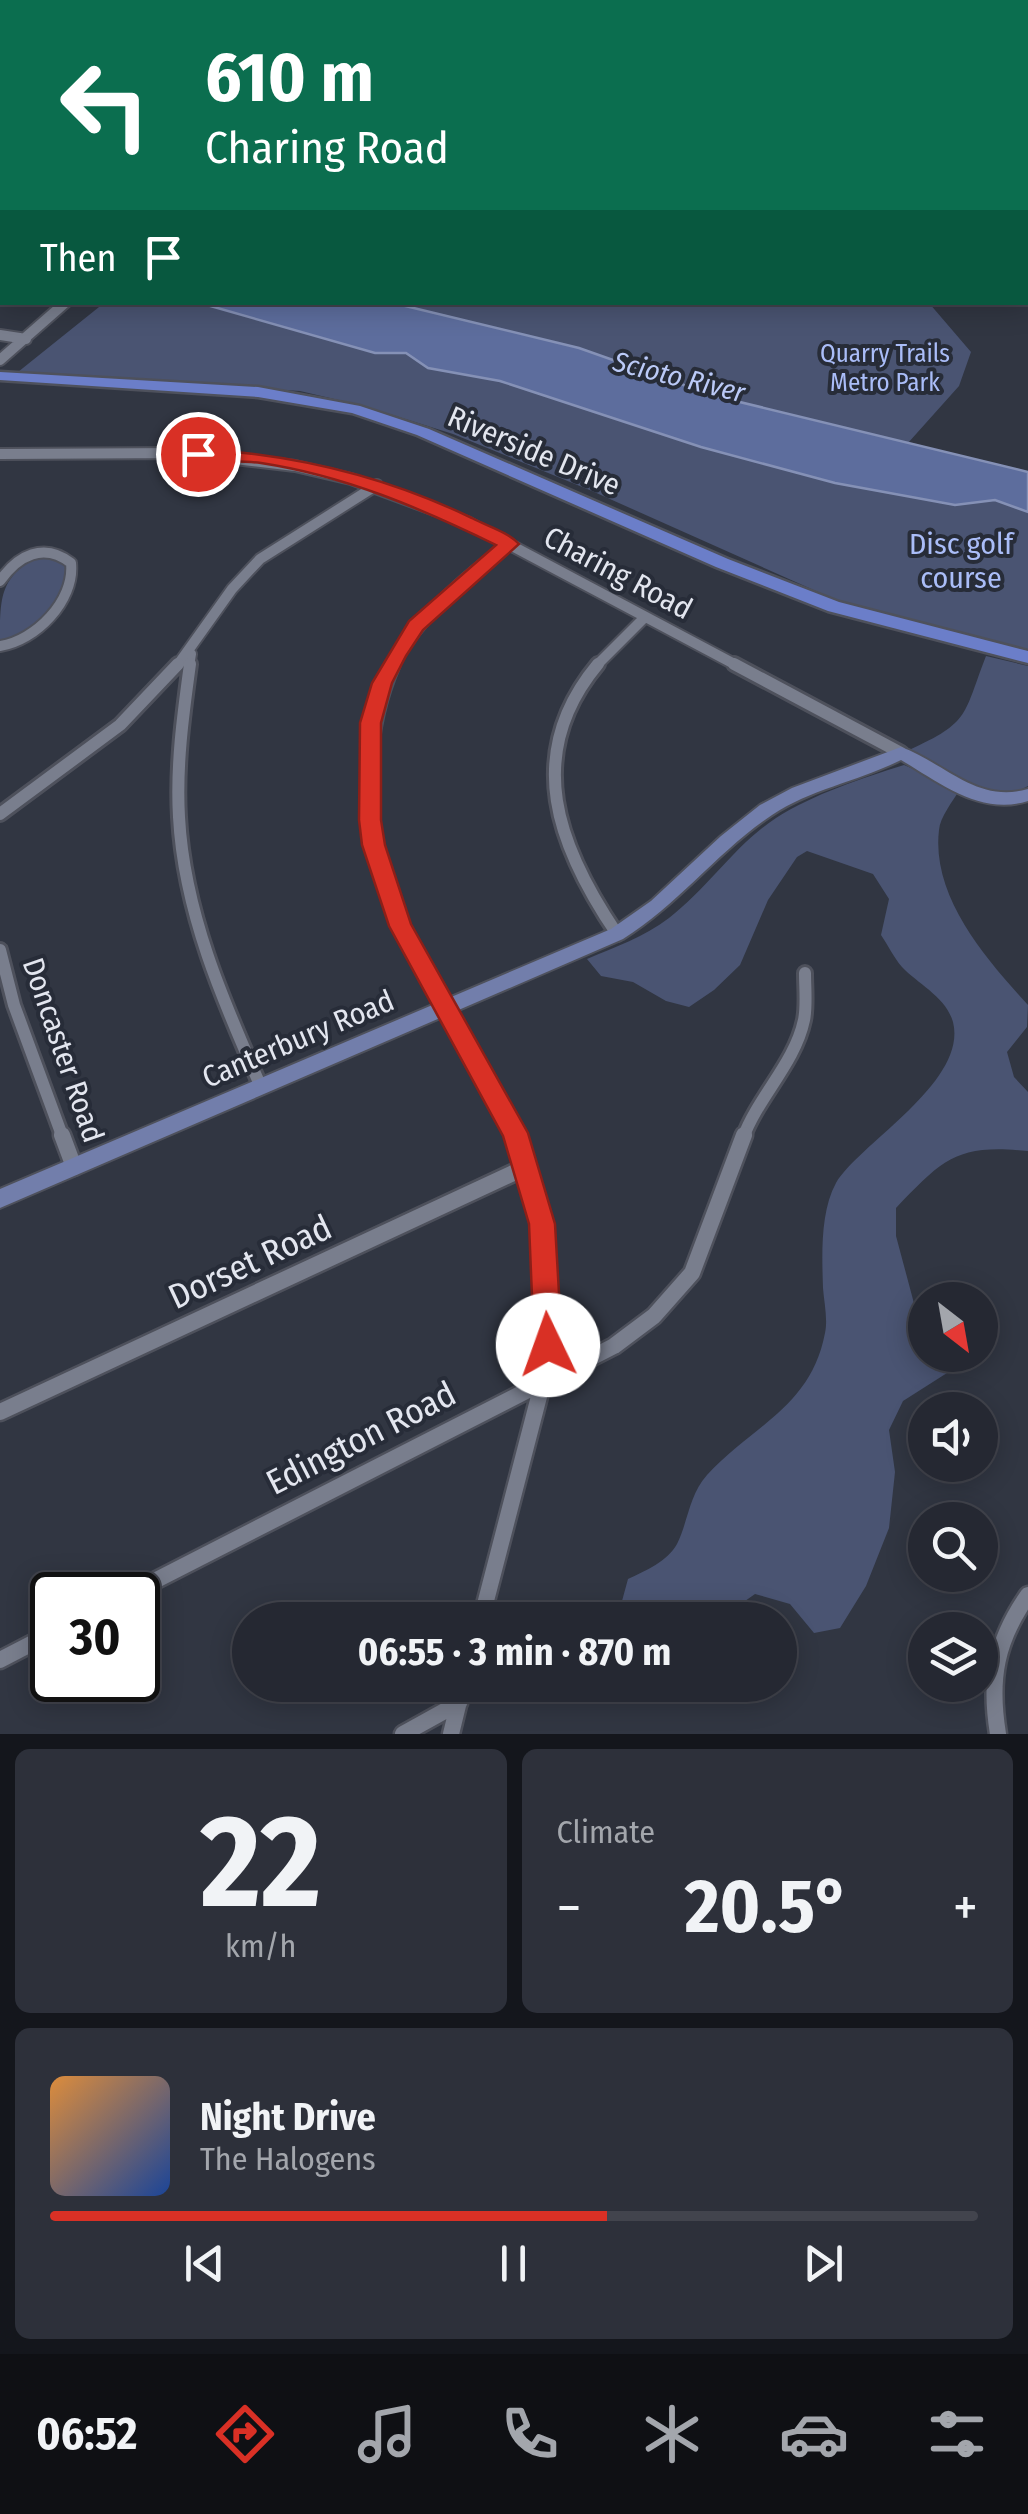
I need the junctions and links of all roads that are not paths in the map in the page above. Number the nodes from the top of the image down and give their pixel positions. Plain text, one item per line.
1 (63, 305) edge
2 (0, 335) edge
3 (26, 339) junction
4 (0, 360) edge
5 (0, 376) edge
6 (0, 454) edge
7 (376, 485) junction
8 (509, 544) junction
9 (0, 581) edge
10 (646, 617) junction
11 (0, 646) edge
12 (191, 651) junction
13 (1028, 658) edge
14 (901, 754) junction
15 (1028, 794) edge
16 (0, 814) edge
17 (617, 934) junction
18 (0, 950) edge
19 (805, 973) dead end
20 (446, 1010) junction
21 (261, 1087) junction
22 (526, 1166) junction
23 (74, 1168) junction
24 (0, 1199) edge
25 (543, 1381) junction
26 (0, 1412) edge
27 (160, 1578) edge
28 (1028, 1595) edge
29 (486, 1602) edge
30 (30, 1645) edge
31 (0, 1660) edge
32 (449, 1702) edge
33 (459, 1702) edge
34 (403, 1734) edge
35 (452, 1734) edge
36 (998, 1734) edge

1 - 3 street
2 - 3 street
3 - 4 street
5 - 13 main road, Riverside Drive
6 - 7 street, Charing Road
7 - 8 street, Charing Road
7 - 12 street
8 - 10 street, Charing Road
8 - 20 street
9 - 11 street
10 - 14 street, Charing Road
10 - 17 street
12 - 16 street
12 - 21 street
14 - 15 street
14 - 17 street, Canterbury Road
17 - 20 street, Canterbury Road
18 - 23 street, Doncaster Road
19 - 25 street, Edington Road
20 - 21 street, Canterbury Road
20 - 22 street
21 - 23 street, Canterbury Road
22 - 25 street
22 - 26 street, Dorset Road
23 - 24 street, Canterbury Road
25 - 27 street, Edington Road
25 - 29 street
28 - 36 street
30 - 31 street
32 - 34 street
33 - 35 street

